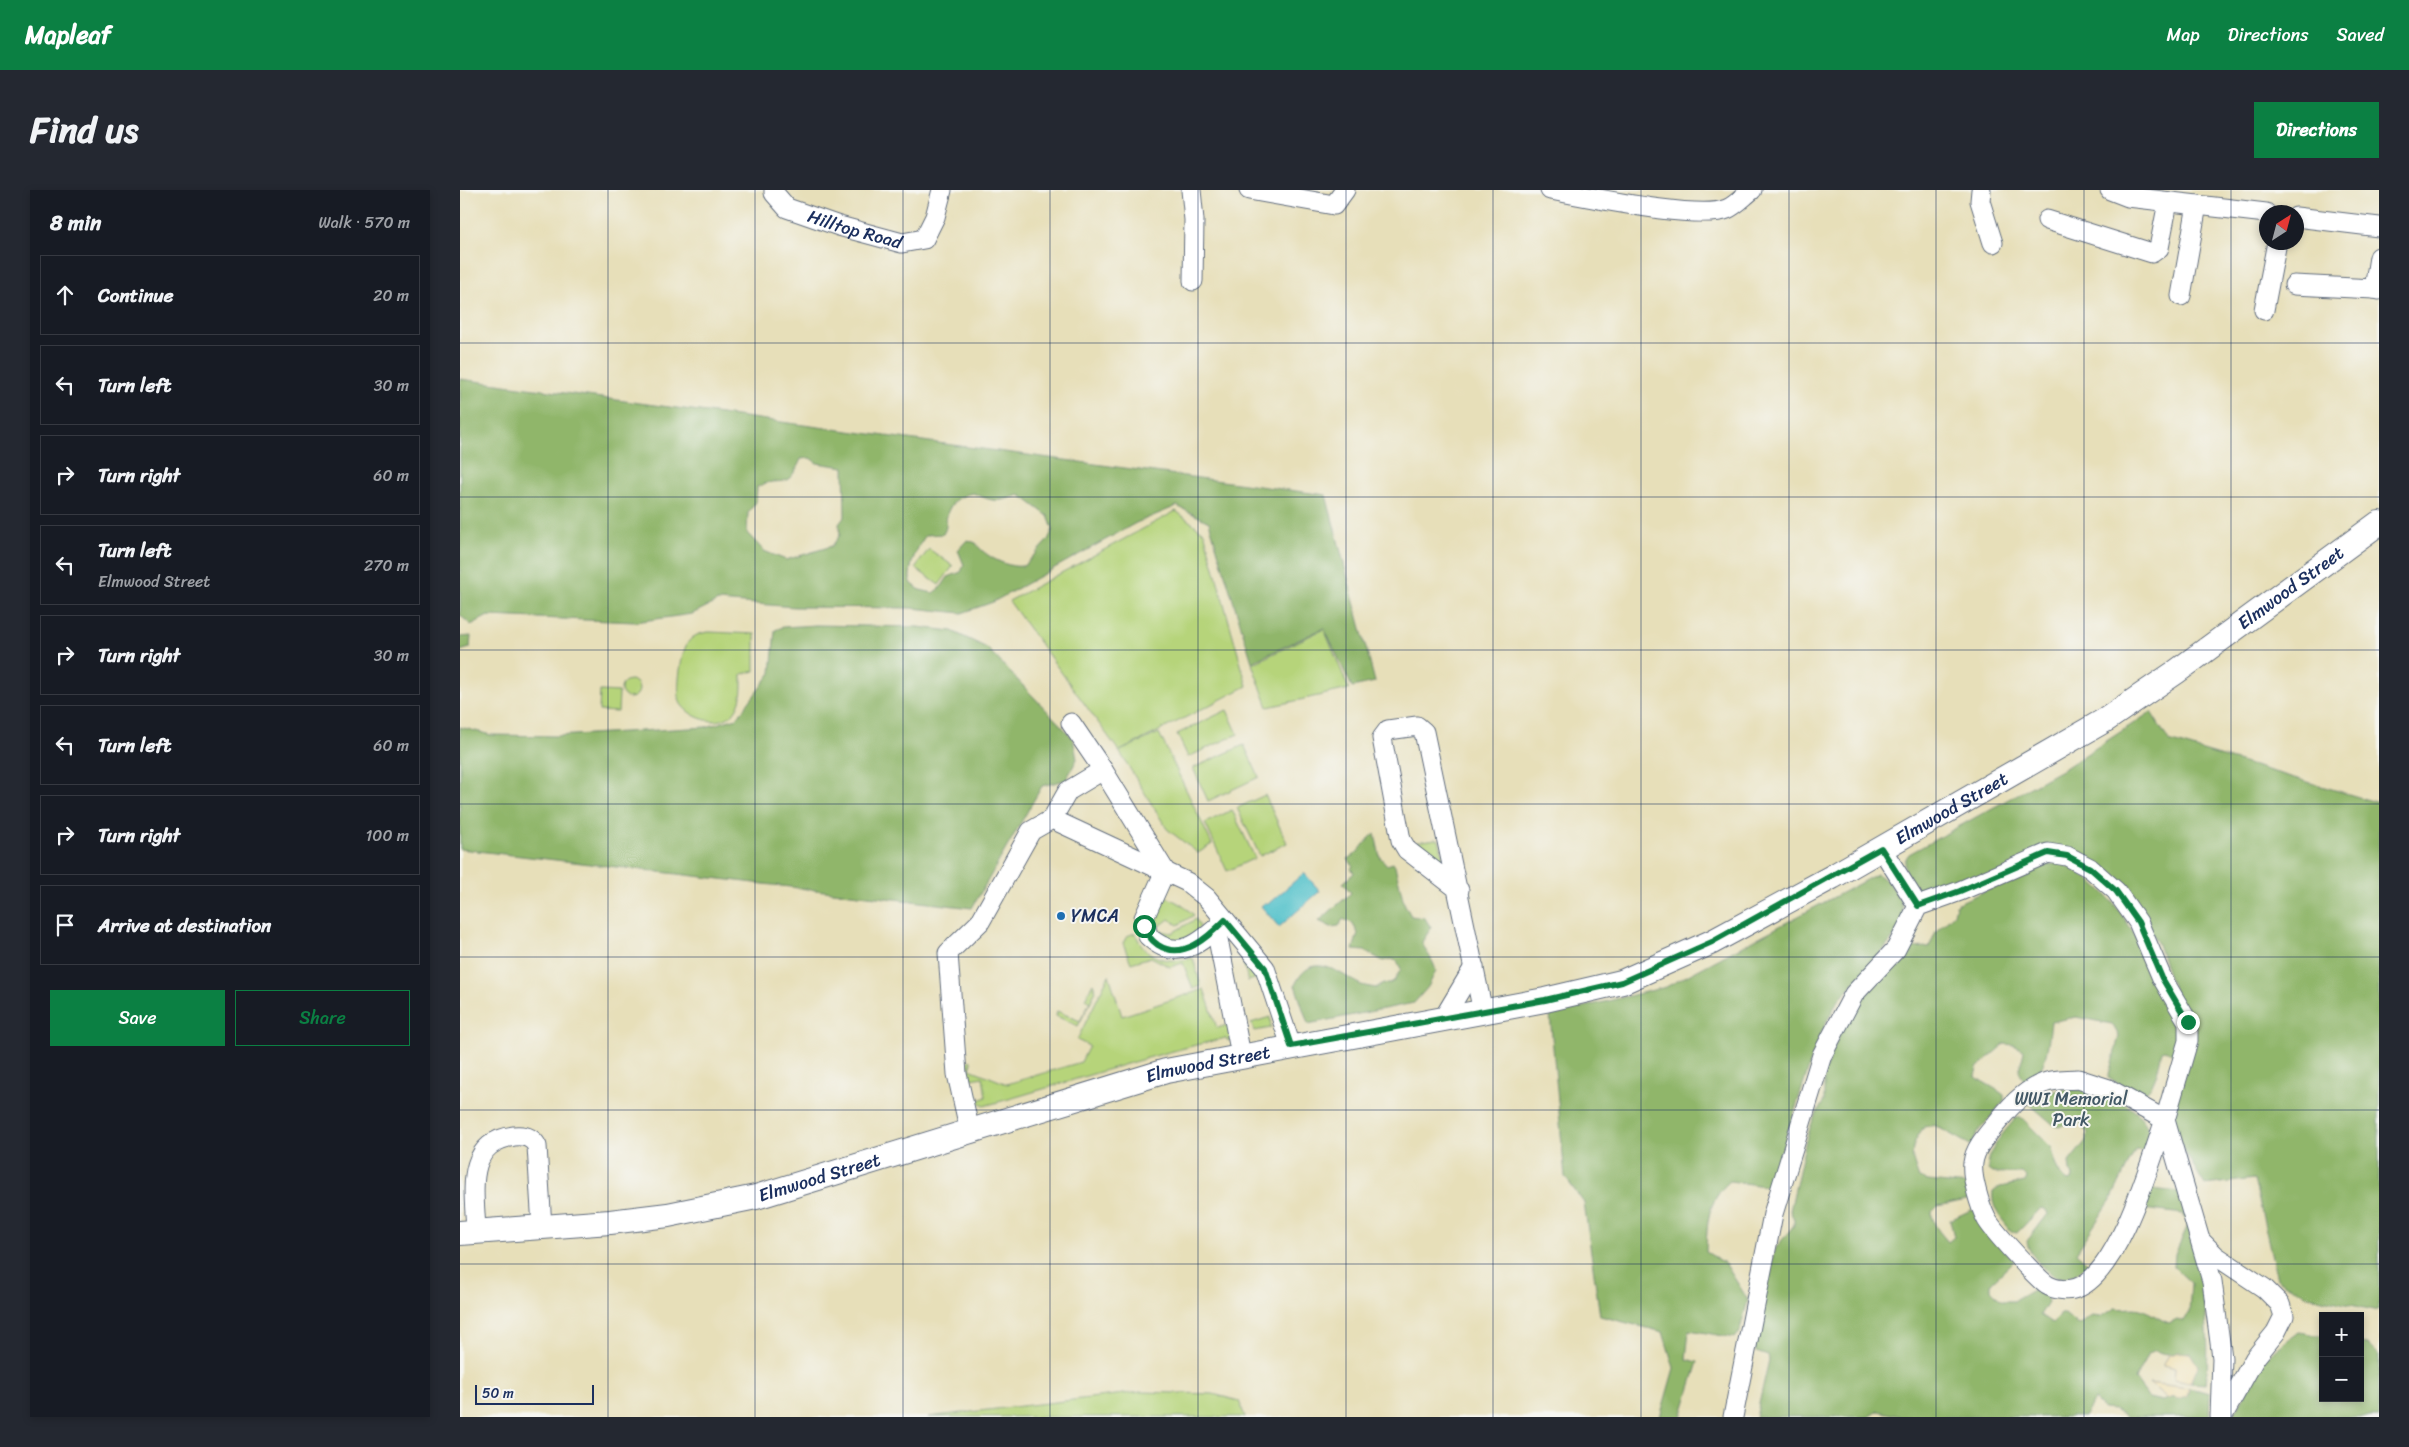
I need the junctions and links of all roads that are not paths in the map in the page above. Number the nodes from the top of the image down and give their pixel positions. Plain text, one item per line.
1 (774, 190) edge
2 (942, 190) edge
3 (1191, 190) edge
4 (1249, 190) edge
5 (1345, 190) edge
6 (1550, 190) edge
7 (1752, 190) edge
8 (1981, 190) edge
9 (2110, 190) edge
10 (2168, 202) junction
11 (2197, 205) junction
12 (2259, 212) edge
13 (2304, 218) edge
14 (2047, 220) dead end
15 (2379, 226) edge
16 (1993, 243) dead end
17 (2275, 250) edge
18 (2379, 257) edge
19 (1193, 281) dead end
20 (2294, 285) dead end
21 (2376, 290) edge
22 (2181, 296) dead end
23 (2264, 310) dead end
24 (2379, 523) edge
25 (1071, 724) dead end
26 (1103, 770) junction
27 (1052, 819) junction
28 (1881, 848) junction
29 (1165, 871) junction
30 (1459, 890) junction
31 (1918, 906) junction
32 (1220, 924) junction
33 (1474, 967) junction
34 (1482, 1012) junction
35 (1443, 1019) junction
36 (1291, 1046) junction
37 (1241, 1055) junction
38 (2165, 1120) junction
39 (970, 1132) junction
40 (542, 1227) junction
41 (468, 1232) edge
42 (2201, 1241) junction
43 (1733, 1417) edge
44 (2221, 1417) edge

1 - 2 street, Hilltop Road
3 - 19 street
4 - 5 street
6 - 7 street
8 - 16 street
9 - 10 street
10 - 11 street
10 - 14 street
11 - 12 street
11 - 22 street
13 - 15 street
17 - 23 street
18 - 21 street
20 - 21 street
24 - 28 main road, Elmwood Street
25 - 26 street
26 - 27 street
26 - 29 street
27 - 29 street
27 - 39 street
28 - 31 street
28 - 34 main road, Elmwood Street
29 - 32 street
29 - 32 street
30 - 30 street
30 - 33 street
31 - 38 street
31 - 43 street
32 - 36 street
32 - 37 street
33 - 34 street
33 - 35 street
34 - 35 main road, Elmwood Street
35 - 36 main road, Elmwood Street
36 - 37 main road, Elmwood Street
37 - 39 main road, Elmwood Street
38 - 38 street
38 - 42 street
39 - 40 main road, Elmwood Street
40 - 41 main road, Elmwood Street
40 - 41 street
42 - 44 street
42 - 44 street

